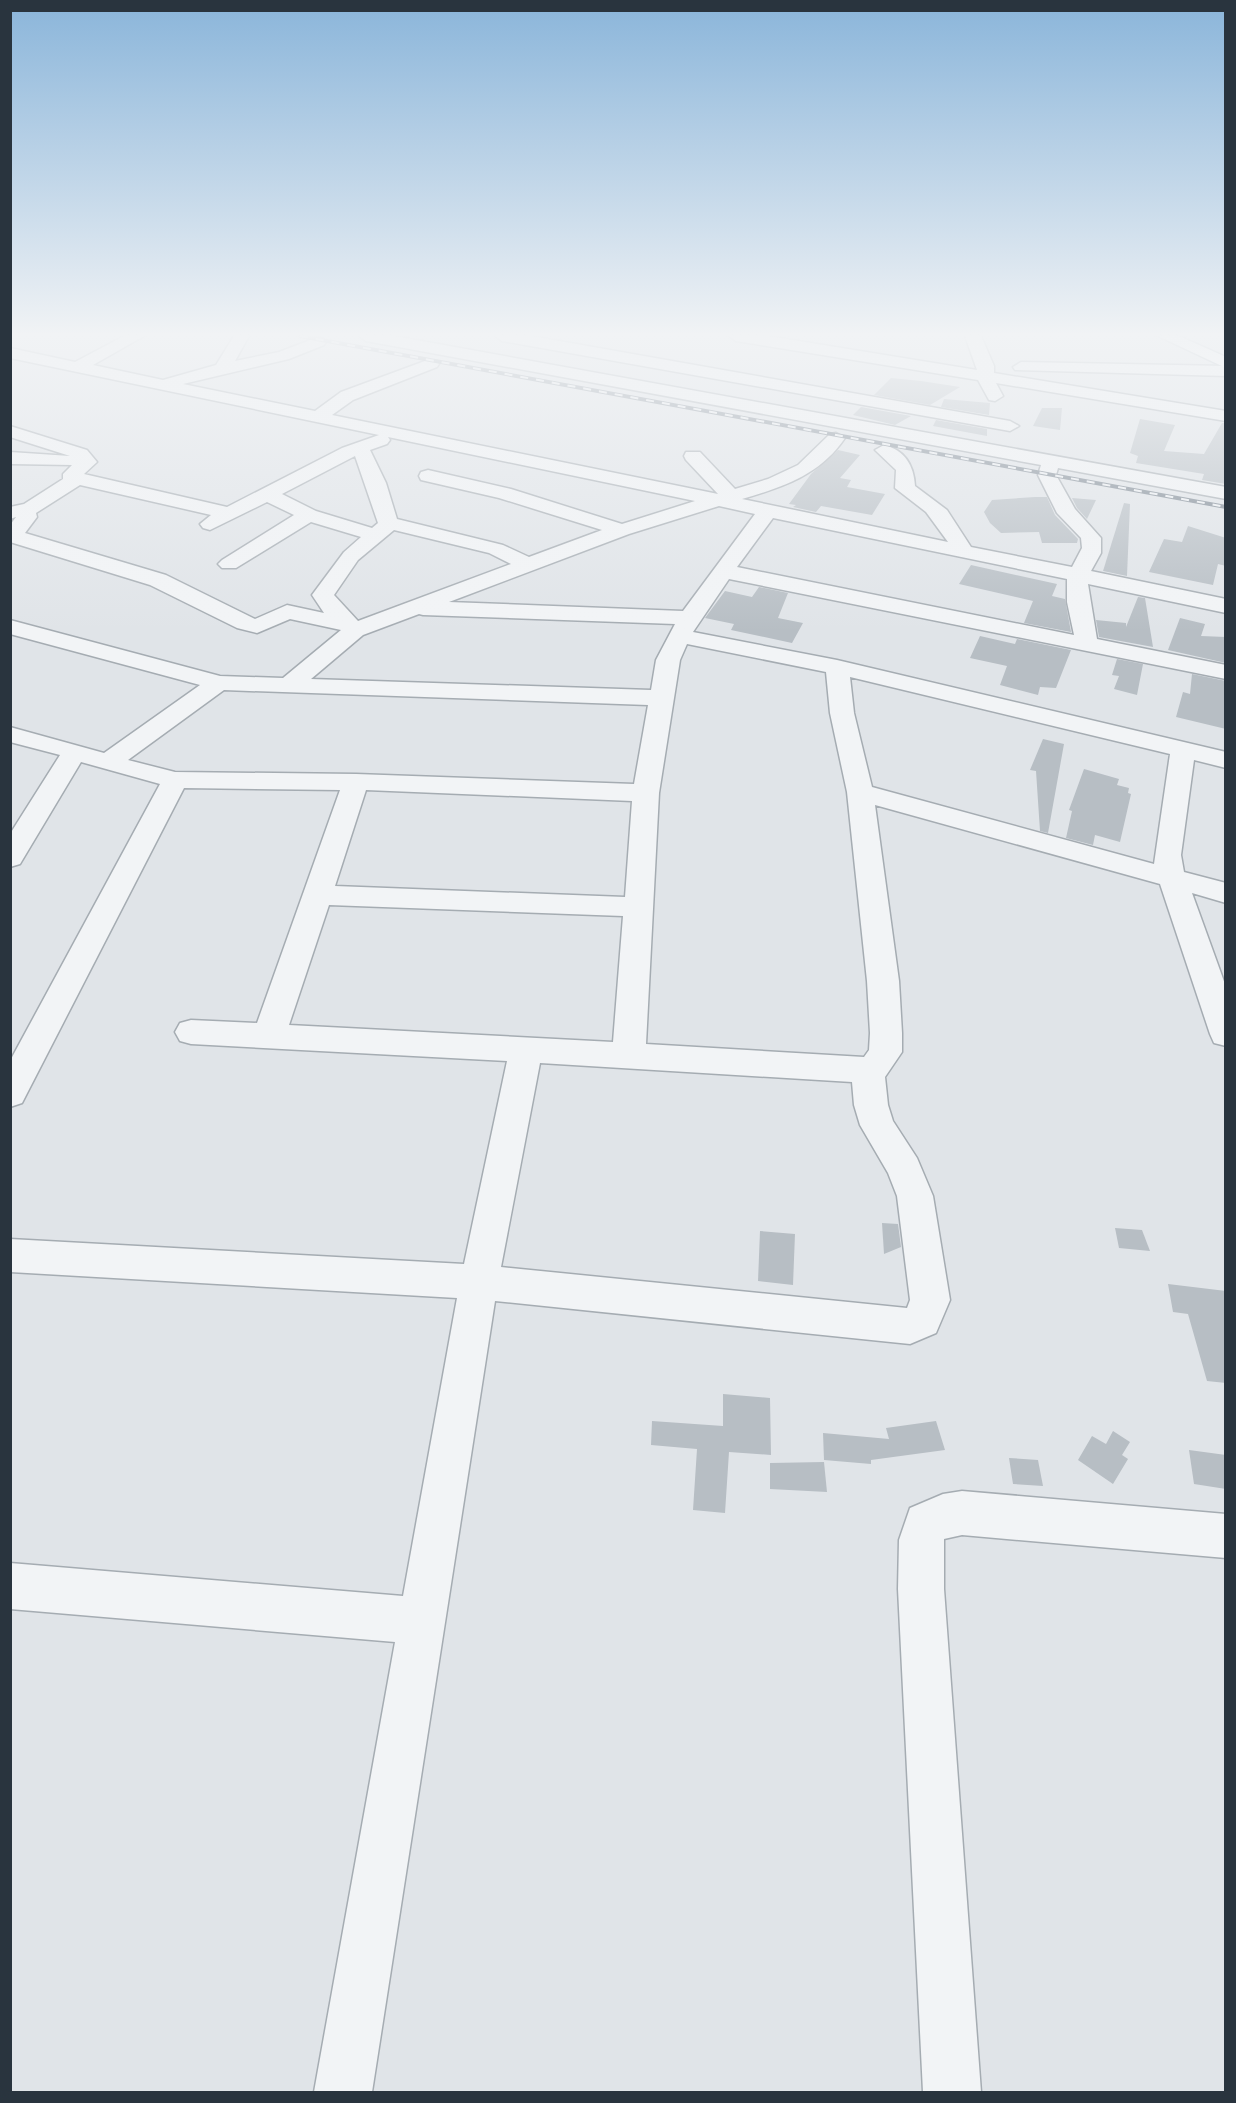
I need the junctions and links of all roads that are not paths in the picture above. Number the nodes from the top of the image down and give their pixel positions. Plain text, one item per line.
1 (20, 434) edge
2 (396, 434) joint
3 (902, 434) edge
4 (1016, 434) edge
5 (836, 438) dead end
6 (360, 447) junction
7 (884, 450) dead end
8 (693, 456) dead end
9 (1021, 456) junction
10 (10, 458) edge
11 (1051, 461) junction
12 (87, 462) junction
13 (428, 476) dead end
14 (72, 477) junction
15 (1226, 493) edge
16 (270, 495) junction
17 (723, 497) junction
18 (768, 510) junction
19 (18, 512) edge
20 (230, 514) junction
21 (309, 515) junction
22 (210, 524) dead end
23 (382, 529) junction
24 (622, 530) junction
25 (963, 551) junction
26 (229, 564) dead end
27 (528, 565) junction
28 (723, 571) junction
29 (1078, 576) junction
30 (323, 595) junction
31 (1226, 606) edge
32 (416, 607) junction
33 (301, 614) junction
34 (10, 627) edge
35 (351, 627) junction
36 (684, 627) junction
37 (1088, 645) junction
38 (837, 667) junction
39 (1226, 672) edge
40 (892, 680) junction
41 (219, 683) junction
42 (289, 685) junction
43 (660, 698) junction
44 (842, 713) junction
45 (10, 734) edge
46 (1183, 750) junction
47 (75, 751) junction
48 (1226, 760) edge
49 (107, 763) junction
50 (176, 780) junction
51 (356, 782) junction
52 (860, 792) junction
53 (646, 793) junction
54 (10, 858) edge
55 (1174, 879) junction
56 (1226, 893) edge
57 (316, 896) junction
58 (639, 907) junction
59 (191, 1032) dead end
60 (1226, 1034) edge
61 (269, 1036) junction
62 (526, 1050) junction
63 (629, 1055) junction
64 (868, 1070) junction
65 (10, 1094) edge
66 (10, 1255) edge
67 (479, 1282) junction
68 (1226, 1536) edge
69 (10, 1586) edge
70 (422, 1621) junction
71 (343, 2092) edge
72 (952, 2092) edge

1 - 12 street
2 - 6 street
2 - 17 street
3 - 9 street
4 - 9 street
5 - 17 street
6 - 16 street
6 - 23 street
7 - 25 street
8 - 17 street
9 - 11 street
10 - 12 street
11 - 15 street
11 - 29 street
12 - 14 street
13 - 24 street
14 - 19 street
14 - 20 street
16 - 20 street
16 - 21 street
17 - 18 street
17 - 24 street
18 - 25 street
18 - 28 street
19 - 33 street
20 - 22 street
21 - 23 street
21 - 26 street
23 - 27 street
23 - 30 street
24 - 27 street
25 - 29 street
27 - 32 street
28 - 36 street
28 - 37 street
29 - 31 street
29 - 37 street
30 - 33 street
30 - 35 street
32 - 35 street
32 - 36 street
33 - 35 street
34 - 41 street
35 - 42 street
36 - 38 street
36 - 43 street
37 - 39 street
38 - 40 street
38 - 44 street
40 - 44 street
40 - 46 street
41 - 42 street
41 - 49 street
42 - 43 street
43 - 53 street
44 - 52 street
45 - 47 street
46 - 48 street
46 - 55 street
47 - 49 street
47 - 54 street
49 - 50 street
50 - 51 street
50 - 65 street
51 - 53 street
51 - 57 street
52 - 55 street
52 - 64 street
53 - 58 street
55 - 56 street
55 - 60 street
57 - 58 street
57 - 61 street
58 - 63 street
59 - 61 street
61 - 62 street
62 - 63 street
62 - 67 street
63 - 64 street
64 - 67 street
66 - 67 street
67 - 70 street
68 - 72 street
69 - 70 street
70 - 71 street

